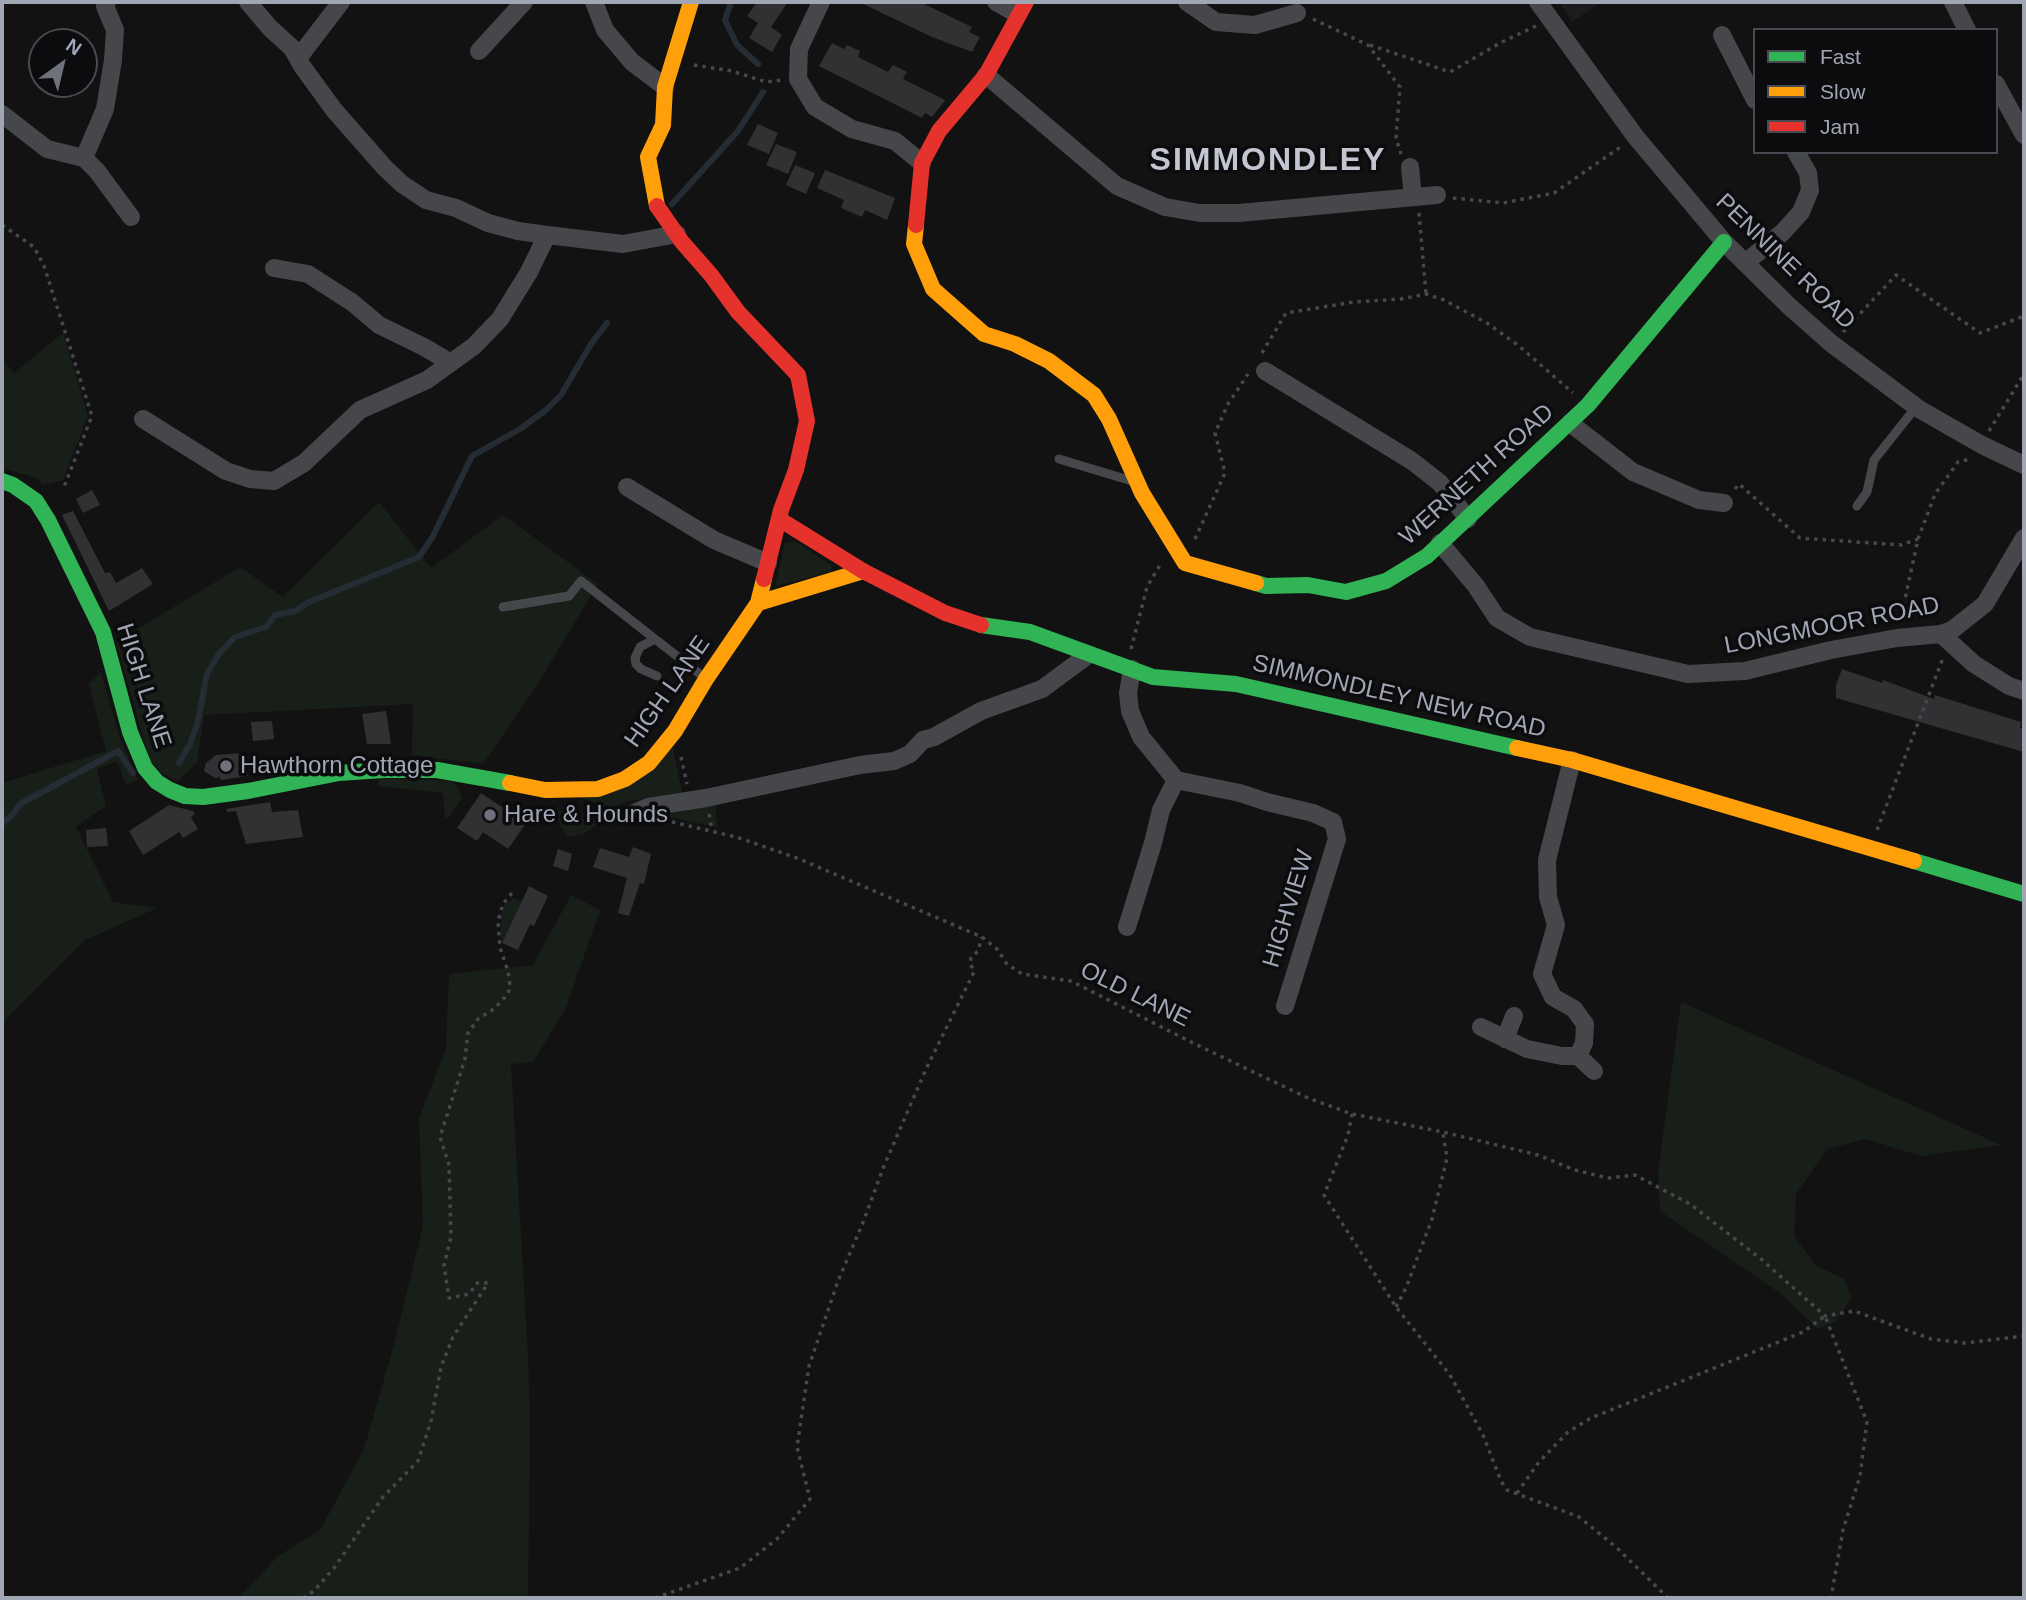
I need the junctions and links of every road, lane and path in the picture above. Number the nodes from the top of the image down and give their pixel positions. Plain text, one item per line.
1 (248, 2) edge
2 (341, 2) edge
3 (524, 2) edge
4 (594, 2) edge
5 (691, 2) edge
6 (821, 2) edge
7 (996, 2) edge
8 (1186, 2) edge
9 (1539, 2) edge
10 (1953, 2) edge
11 (103, 3) edge
12 (1021, 8) edge
13 (1297, 13) joint
14 (1548, 19) junction
15 (1966, 28) edge
16 (1722, 35) dead end
17 (1368, 45) junction
18 (479, 51) dead end
19 (299, 57) junction
20 (674, 57) junction
21 (986, 75) junction
22 (798, 79) junction
23 (665, 87) junction
24 (1998, 88) edge
25 (1753, 96) edge
26 (2, 114) edge
27 (2024, 135) edge
28 (1635, 136) junction
29 (1797, 154) edge
30 (84, 158) junction
31 (922, 163) junction
32 (1410, 167) joint
33 (1437, 195) joint
34 (1415, 197) junction
35 (131, 217) dead end
36 (2, 225) edge
37 (677, 234) junction
38 (547, 235) junction
39 (1724, 242) junction
40 (1745, 263) junction
41 (274, 268) dead end
42 (1426, 294) junction
43 (2024, 316) edge
44 (1832, 344) junction
45 (451, 363) junction
46 (1259, 366) junction
47 (2024, 374) edge
48 (1588, 405) junction
49 (1916, 407) junction
50 (143, 419) dead end
51 (1570, 423) junction
52 (1989, 448) junction
53 (1059, 459) dead end
54 (2024, 465) edge
55 (2, 481) edge
56 (1137, 483) junction
57 (64, 487) dead end
58 (627, 487) dead end
59 (1724, 503) joint
60 (1857, 506) dead end
61 (779, 519) junction
62 (1468, 519) junction
63 (1918, 538) junction
64 (2024, 538) edge
65 (1172, 543) junction
66 (1440, 544) junction
67 (768, 563) junction
68 (1185, 563) junction
69 (863, 571) junction
70 (758, 603) junction
71 (503, 607) dead end
72 (1897, 638) junction
73 (1945, 638) junction
74 (655, 639) junction
75 (1088, 655) junction
76 (1128, 669) junction
77 (657, 676) dead end
78 (706, 679) junction
79 (2024, 691) edge
80 (675, 731) junction
81 (1573, 760) junction
82 (1176, 780) junction
83 (691, 801) junction
84 (587, 810) dead end
85 (632, 814) joint
86 (665, 821) dead end
87 (1870, 848) junction
88 (512, 893) dead end
89 (2024, 894) edge
90 (1126, 927) dead end
91 (982, 937) junction
92 (1285, 1006) dead end
93 (1514, 1016) dead end
94 (1481, 1027) dead end
95 (1505, 1038) junction
96 (1578, 1056) junction
97 (1594, 1071) dead end
98 (1352, 1114) junction
99 (1443, 1132) junction
100 (1396, 1307) junction
101 (1825, 1316) junction
102 (2024, 1336) edge
103 (1517, 1493) junction
104 (303, 1598) edge
105 (655, 1598) edge
106 (1668, 1598) edge
107 (1831, 1598) edge

1 - 19 street
2 - 19 street
3 - 18 street
4 - 23 street
5 - 20 street
6 - 22 street
7 - 12 street
8 - 13 street
9 - 14 street, PENNINE ROAD
10 - 15 street
11 - 30 street
12 - 21 street
13 - 17 path
14 - 17 path
14 - 28 street, PENNINE ROAD
16 - 25 street
17 - 32 path
19 - 38 street
20 - 22 path
20 - 23 street
21 - 31 street
21 - 34 street
22 - 31 street
23 - 37 street
24 - 27 street
26 - 30 street
28 - 33 path
28 - 39 street, PENNINE ROAD
29 - 40 street
30 - 35 street
31 - 56 street
32 - 34 street
33 - 34 street
34 - 42 path
36 - 57 path
37 - 38 street
37 - 61 street
38 - 45 street
39 - 40 street, PENNINE ROAD
39 - 48 street, WERNETH ROAD
40 - 44 street, PENNINE ROAD
41 - 45 street
42 - 46 path
42 - 48 path
43 - 44 path
44 - 49 street, PENNINE ROAD
45 - 50 street
46 - 62 street
46 - 68 path
47 - 52 path
48 - 51 street, WERNETH ROAD
49 - 52 street, PENNINE ROAD
49 - 60 lane
51 - 59 street
51 - 62 street, WERNETH ROAD
52 - 54 street, PENNINE ROAD
52 - 63 path
53 - 56 lane
55 - 80 street, HIGH LANE
56 - 65 street
58 - 67 street
59 - 63 path
61 - 67 street
61 - 69 street, SIMMONDLEY NEW ROAD
62 - 66 street, WERNETH ROAD
63 - 72 path
64 - 73 street, LONGMOOR ROAD
65 - 68 street
65 - 76 path
66 - 68 street, WERNETH ROAD
66 - 72 street, LONGMOOR ROAD
67 - 70 street
69 - 70 street
69 - 75 street, SIMMONDLEY NEW ROAD
70 - 78 street, HIGH LANE
71 - 74 lane
72 - 73 street, LONGMOOR ROAD
73 - 79 street
73 - 87 path
74 - 77 lane
74 - 78 lane
75 - 76 street, SIMMONDLEY NEW ROAD
75 - 83 street
76 - 81 street, SIMMONDLEY NEW ROAD
76 - 82 street
78 - 80 street, HIGH LANE
80 - 83 path
81 - 87 street, SIMMONDLEY NEW ROAD
81 - 96 street
82 - 90 street
82 - 92 street, HIGHVIEW
83 - 85 street
84 - 85 path
86 - 91 path, OLD LANE
87 - 89 street, SIMMONDLEY NEW ROAD
88 - 104 path
91 - 98 path, OLD LANE
91 - 105 path
93 - 95 street
94 - 95 street
95 - 96 street
96 - 97 street
98 - 99 path, OLD LANE
98 - 100 path
99 - 100 path
99 - 101 path, OLD LANE
100 - 103 path
101 - 102 path
101 - 103 path
101 - 107 path
103 - 106 path

